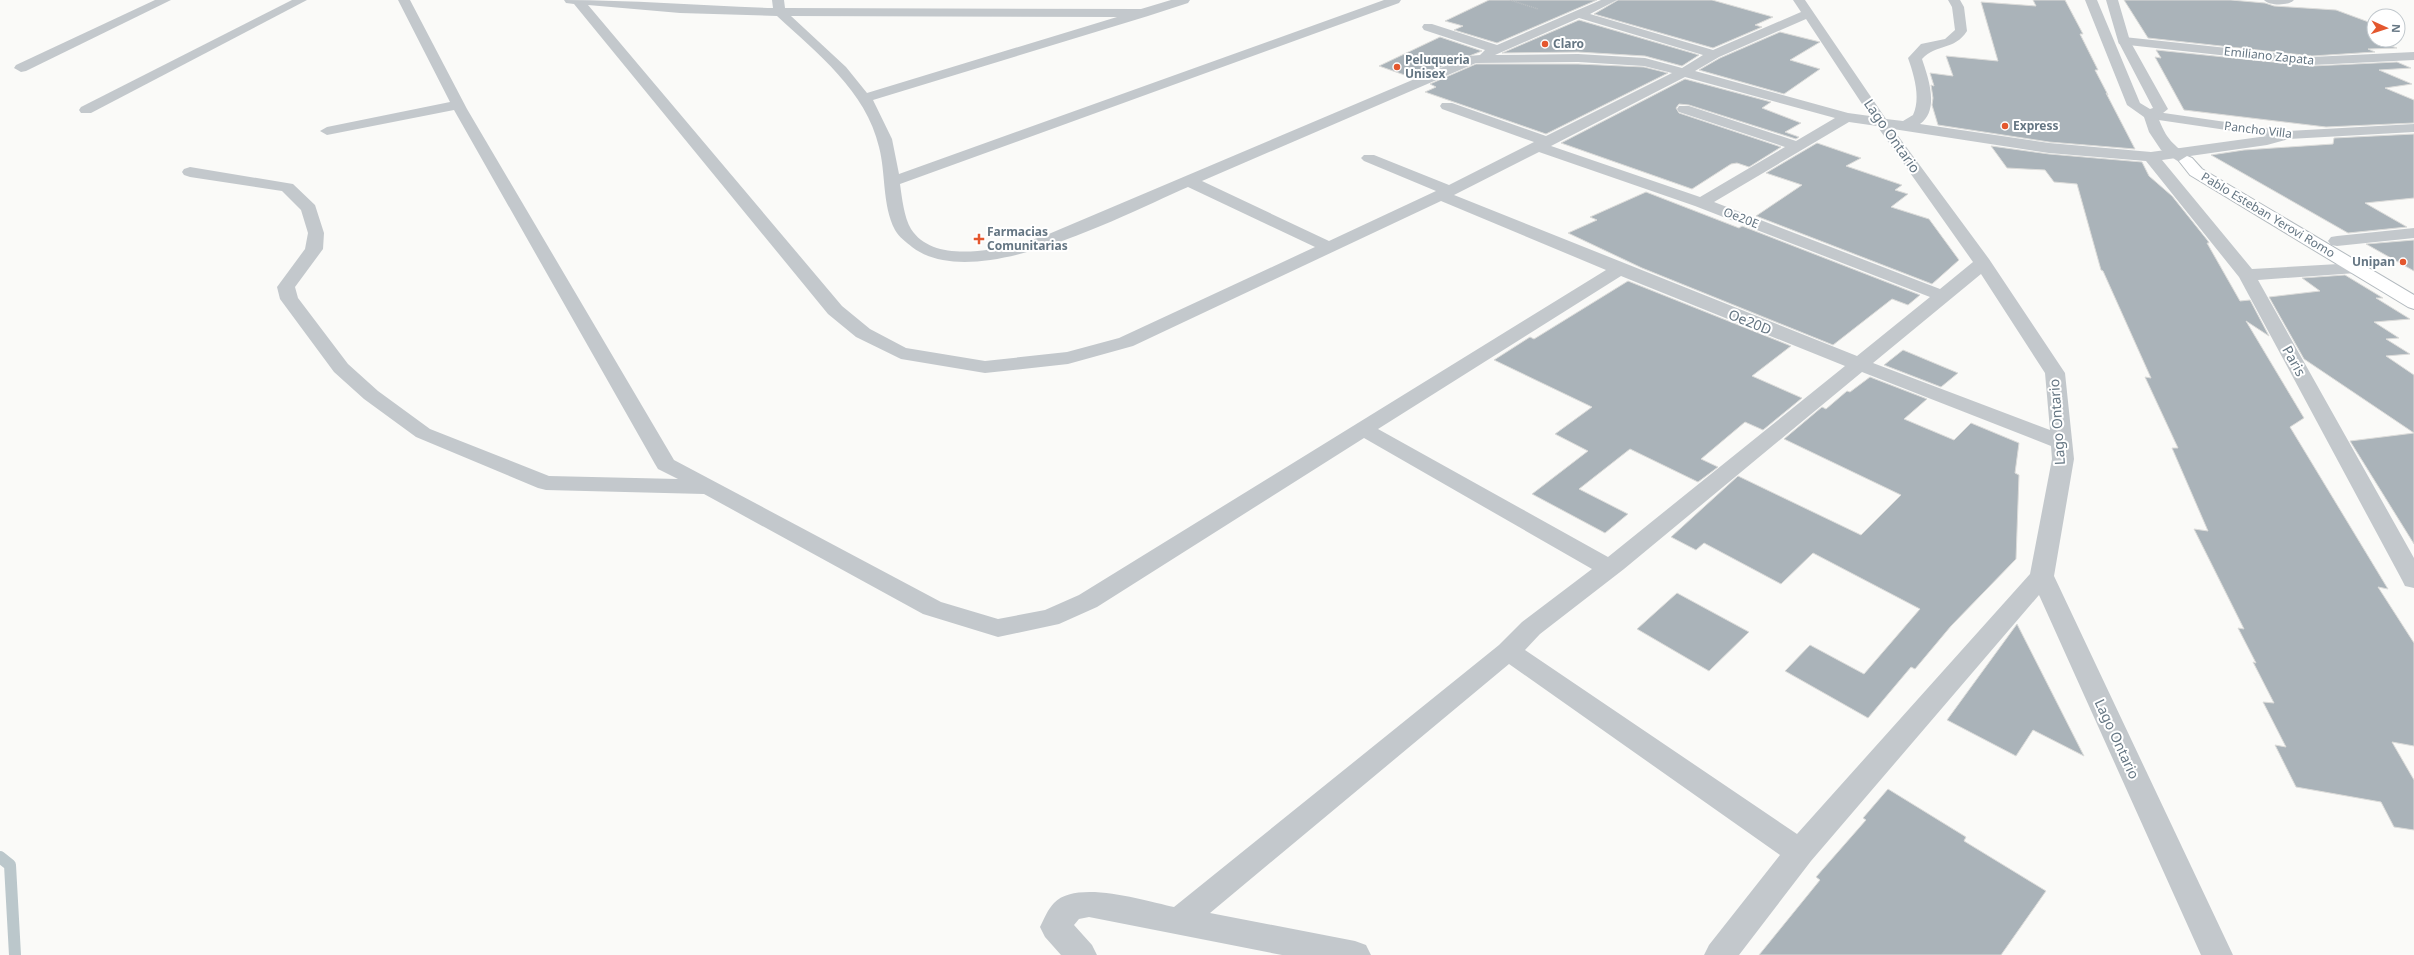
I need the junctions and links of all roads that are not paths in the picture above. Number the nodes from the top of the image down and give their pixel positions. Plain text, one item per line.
1 (165, 0) edge
2 (301, 0) edge
3 (404, 0) edge
4 (1184, 0) edge
5 (1395, 0) edge
6 (1610, 0) edge
7 (1954, 0) edge
8 (2091, 0) edge
9 (2112, 0) edge
10 (2270, 0) edge
11 (2288, 0) edge
12 (574, 1) edge
13 (779, 6) edge
14 (1804, 7) edge
15 (1144, 13) junction
16 (1577, 14) junction
17 (1428, 27) dead end
18 (2124, 41) junction
19 (1498, 49) junction
20 (1714, 54) junction
21 (2414, 56) edge
22 (1474, 59) junction
23 (21, 68) dead end
24 (1685, 72) junction
25 (865, 98) junction
26 (458, 105) junction
27 (1447, 106) dead end
28 (1684, 109) dead end
29 (86, 110) dead end
30 (2150, 115) junction
31 (1848, 117) junction
32 (1882, 123) junction
33 (1904, 127) junction
34 (2414, 128) edge
35 (327, 131) dead end
36 (2288, 135) junction
37 (1541, 144) junction
38 (1798, 146) junction
39 (2151, 157) junction
40 (1369, 158) dead end
41 (2182, 158) junction
42 (190, 172) dead end
43 (1190, 180) junction
44 (892, 182) junction
45 (1445, 193) junction
46 (1701, 203) junction
47 (2414, 233) edge
48 (2336, 241) junction
49 (1329, 247) junction
50 (1983, 263) junction
51 (2356, 268) junction
52 (1618, 270) junction
53 (2247, 275) junction
54 (2414, 286) edge
55 (1943, 296) junction
56 (2414, 302) edge
57 (1858, 365) junction
58 (1363, 429) junction
59 (2061, 442) junction
60 (710, 487) junction
61 (1609, 568) junction
62 (2042, 576) junction
63 (2414, 580) edge
64 (1508, 651) junction
65 (1800, 852) junction
66 (1180, 920) junction
67 (1081, 955) edge
68 (1356, 955) edge
69 (1720, 955) edge
70 (2216, 955) edge

1 - 23 street
2 - 29 street
3 - 26 street
4 - 15 street
5 - 44 street
6 - 16 street
7 - 33 street
8 - 30 street
9 - 18 street
10 - 11 street
12 - 13 street
12 - 49 street
13 - 15 street
13 - 25 street
14 - 20 street
14 - 32 street, Lago Ontario
15 - 25 street
16 - 19 street
16 - 20 street
17 - 19 street
18 - 21 street, Emiliano Zapata
18 - 30 street
19 - 22 street
20 - 24 street
22 - 24 street
22 - 43 street
24 - 31 street
24 - 37 street
25 - 44 street
26 - 35 street
26 - 60 street
27 - 37 street, Oe20E
28 - 38 street
30 - 36 street, Pancho Villa
30 - 41 street, Pablo Esteban Yerovi Romo
31 - 32 street
31 - 38 street
32 - 33 street
32 - 50 street, Lago Ontario
33 - 39 street
34 - 36 street, Pancho Villa
36 - 41 street
37 - 45 street
37 - 46 street, Oe20E
38 - 46 street
39 - 41 street
39 - 53 street, Paris
40 - 45 street, Oe20D
41 - 48 main road, Pablo Esteban Yerovi Romo
41 - 51 main road, Pablo Esteban Yerovi Romo
42 - 60 street
43 - 44 street
43 - 49 street
45 - 49 street
45 - 52 street, Oe20D
46 - 55 street, Oe20E
47 - 48 street
48 - 54 main road, Pablo Esteban Yerovi Romo
50 - 55 street
50 - 59 street, Lago Ontario
51 - 53 street
51 - 56 main road, Pablo Esteban Yerovi Romo
52 - 57 street, Oe20D
52 - 58 street
53 - 63 street, Paris
55 - 57 street
57 - 59 street, Oe20D
57 - 61 street
58 - 60 street
58 - 61 street
59 - 62 street, Lago Ontario
61 - 64 street
62 - 65 street
62 - 70 street, Lago Ontario
64 - 65 street
64 - 66 street
65 - 69 street
66 - 67 street
66 - 68 street

